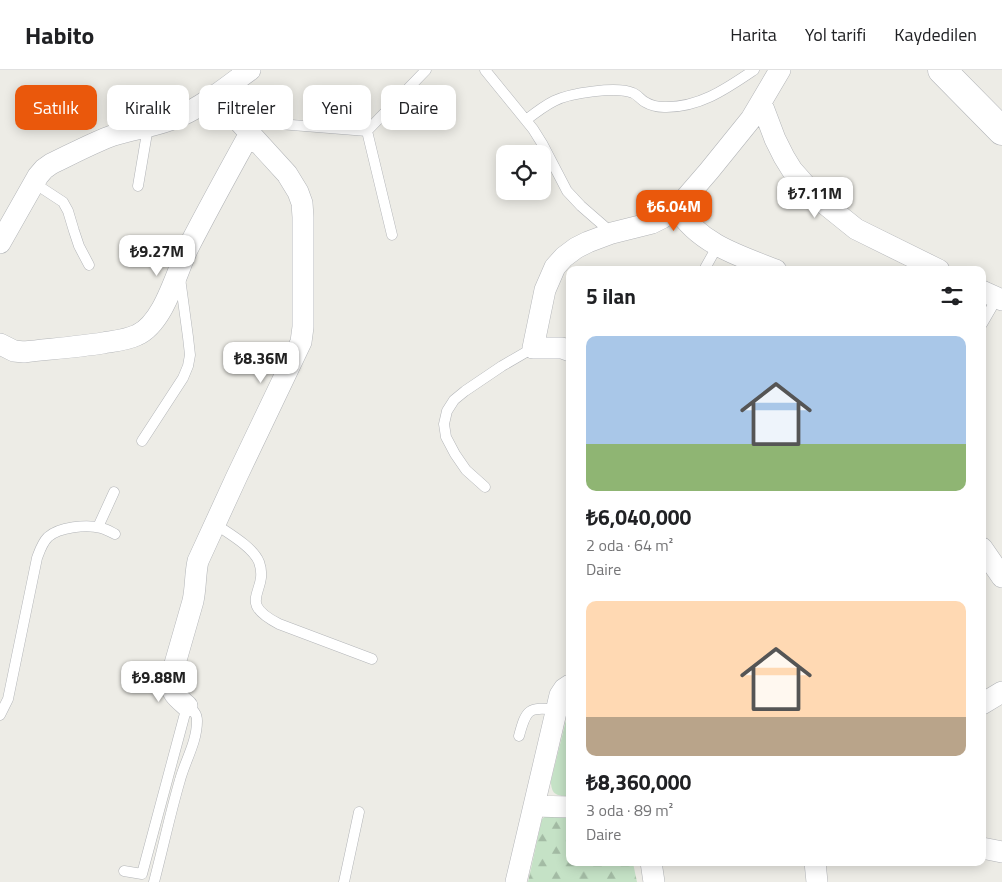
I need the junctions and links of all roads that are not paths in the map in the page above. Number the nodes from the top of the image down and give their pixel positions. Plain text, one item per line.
1 (250, 70) edge
2 (426, 70) edge
3 (484, 70) edge
4 (754, 70) edge
5 (942, 70) edge
6 (778, 71) edge
7 (228, 85) edge
8 (761, 102) junction
9 (526, 120) junction
10 (371, 126) edge
11 (137, 130) edge
12 (147, 130) edge
13 (243, 130) edge
14 (247, 130) edge
15 (367, 130) edge
16 (1002, 131) edge
17 (34, 183) junction
18 (138, 186) dead end
19 (677, 208) junction
20 (612, 233) junction
21 (392, 235) dead end
22 (0, 242) edge
23 (718, 246) junction
24 (89, 265) dead end
25 (706, 266) edge
26 (766, 266) edge
27 (931, 266) edge
28 (179, 270) junction
29 (996, 294) edge
30 (986, 315) edge
31 (0, 344) edge
32 (533, 348) junction
33 (566, 350) edge
34 (142, 441) dead end
35 (485, 487) dead end
36 (114, 492) dead end
37 (215, 524) junction
38 (98, 527) junction
39 (115, 534) dead end
40 (986, 554) edge
41 (1002, 577) edge
42 (372, 659) dead end
43 (566, 687) edge
44 (1002, 692) edge
45 (986, 702) edge
46 (187, 706) junction
47 (556, 710) junction
48 (0, 715) edge
49 (519, 736) dead end
50 (534, 806) junction
51 (566, 807) edge
52 (360, 812) dead end
53 (986, 849) edge
54 (1002, 852) edge
55 (651, 866) edge
56 (815, 866) edge
57 (124, 871) dead end
58 (154, 882) edge
59 (344, 882) edge
60 (516, 882) edge
61 (654, 882) edge
62 (817, 882) edge

1 - 7 street
2 - 10 lane
3 - 9 lane
4 - 9 lane
5 - 16 main road
6 - 8 street
8 - 19 street
8 - 27 street
9 - 20 lane
11 - 17 street
12 - 18 lane
13 - 28 street
14 - 37 street
15 - 21 lane
17 - 22 street
17 - 24 lane
19 - 20 street
19 - 23 street
20 - 32 street
23 - 25 lane
23 - 26 street
28 - 31 street
28 - 34 lane
29 - 30 lane
32 - 33 street
32 - 35 lane
36 - 38 lane
37 - 42 lane
37 - 46 street
38 - 39 lane
38 - 48 lane
40 - 41 street
43 - 47 street
44 - 45 street
46 - 57 lane
46 - 58 lane
47 - 49 lane
47 - 50 street
50 - 51 street
50 - 60 street
52 - 59 lane
53 - 54 street
55 - 61 street
56 - 62 street

